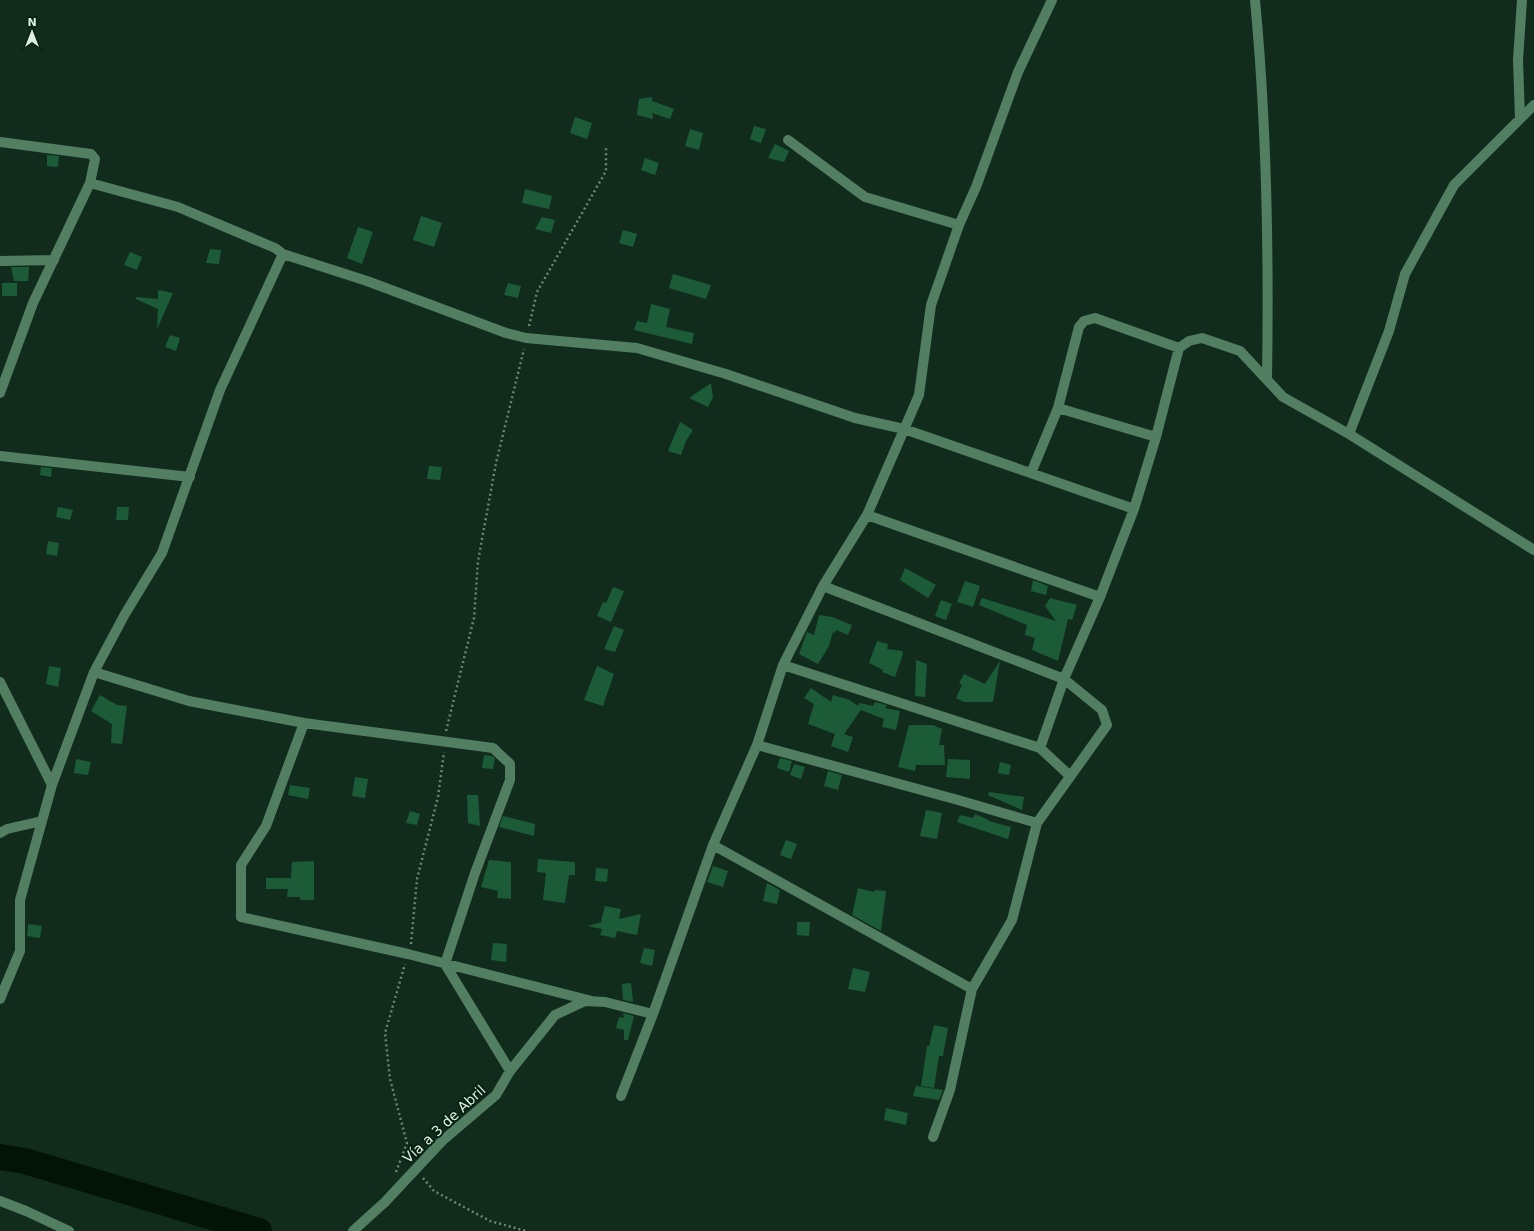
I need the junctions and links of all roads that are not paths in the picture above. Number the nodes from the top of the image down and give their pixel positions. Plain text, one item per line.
1 (1052, 0) edge
2 (1255, 0) edge
3 (1522, 0) edge
4 (1534, 105) edge
5 (1520, 119) junction
6 (788, 140) dead end
7 (0, 142) edge
8 (90, 183) junction
9 (959, 225) junction
10 (283, 254) junction
11 (54, 260) junction
12 (0, 261) edge
13 (1179, 348) junction
14 (1267, 380) junction
15 (0, 393) edge
16 (1058, 408) junction
17 (904, 429) junction
18 (1349, 434) junction
19 (1156, 437) junction
20 (0, 456) edge
21 (1031, 473) junction
22 (190, 477) junction
23 (1134, 509) junction
24 (868, 515) junction
25 (1534, 550) edge
26 (823, 586) junction
27 (1100, 597) junction
28 (783, 666) junction
29 (94, 672) junction
30 (1064, 679) junction
31 (0, 682) edge
32 (304, 723) junction
33 (757, 745) junction
34 (1040, 748) junction
35 (1070, 776) junction
36 (52, 785) junction
37 (42, 821) junction
38 (1037, 823) junction
39 (0, 834) edge
40 (713, 845) junction
41 (445, 964) junction
42 (972, 989) junction
43 (0, 999) edge
44 (592, 1001) junction
45 (653, 1014) junction
46 (510, 1071) junction
47 (621, 1096) dead end
48 (933, 1137) dead end
49 (0, 1201) edge
50 (69, 1231) edge
51 (353, 1231) edge

1 - 9 street
2 - 14 street
3 - 5 street
4 - 5 street
5 - 18 street
6 - 9 street
7 - 8 street
8 - 10 street
8 - 11 street
9 - 17 street
10 - 17 street
10 - 22 street
11 - 12 street
11 - 15 street
13 - 14 street
13 - 16 street
13 - 19 street
14 - 18 street
16 - 19 street
16 - 21 street
17 - 21 street
17 - 24 street
18 - 25 street
19 - 23 street
20 - 22 street
21 - 23 street
22 - 29 street
23 - 27 street
24 - 26 street
24 - 27 street
26 - 28 street
26 - 30 street
27 - 30 street
28 - 33 street
28 - 34 street
29 - 32 street
29 - 36 street
30 - 34 street
30 - 35 street
31 - 36 street
32 - 41 street
32 - 41 street
33 - 38 street
33 - 40 street
34 - 35 street
35 - 38 street
36 - 37 street
37 - 39 street
37 - 43 street
38 - 42 street
40 - 42 street
40 - 45 street
41 - 44 street
41 - 46 street
42 - 48 street
44 - 45 street, Vía a 3 de Abril
44 - 46 street, Vía a 3 de Abril
45 - 47 street
46 - 51 street, Vía a 3 de Abril
49 - 50 street

